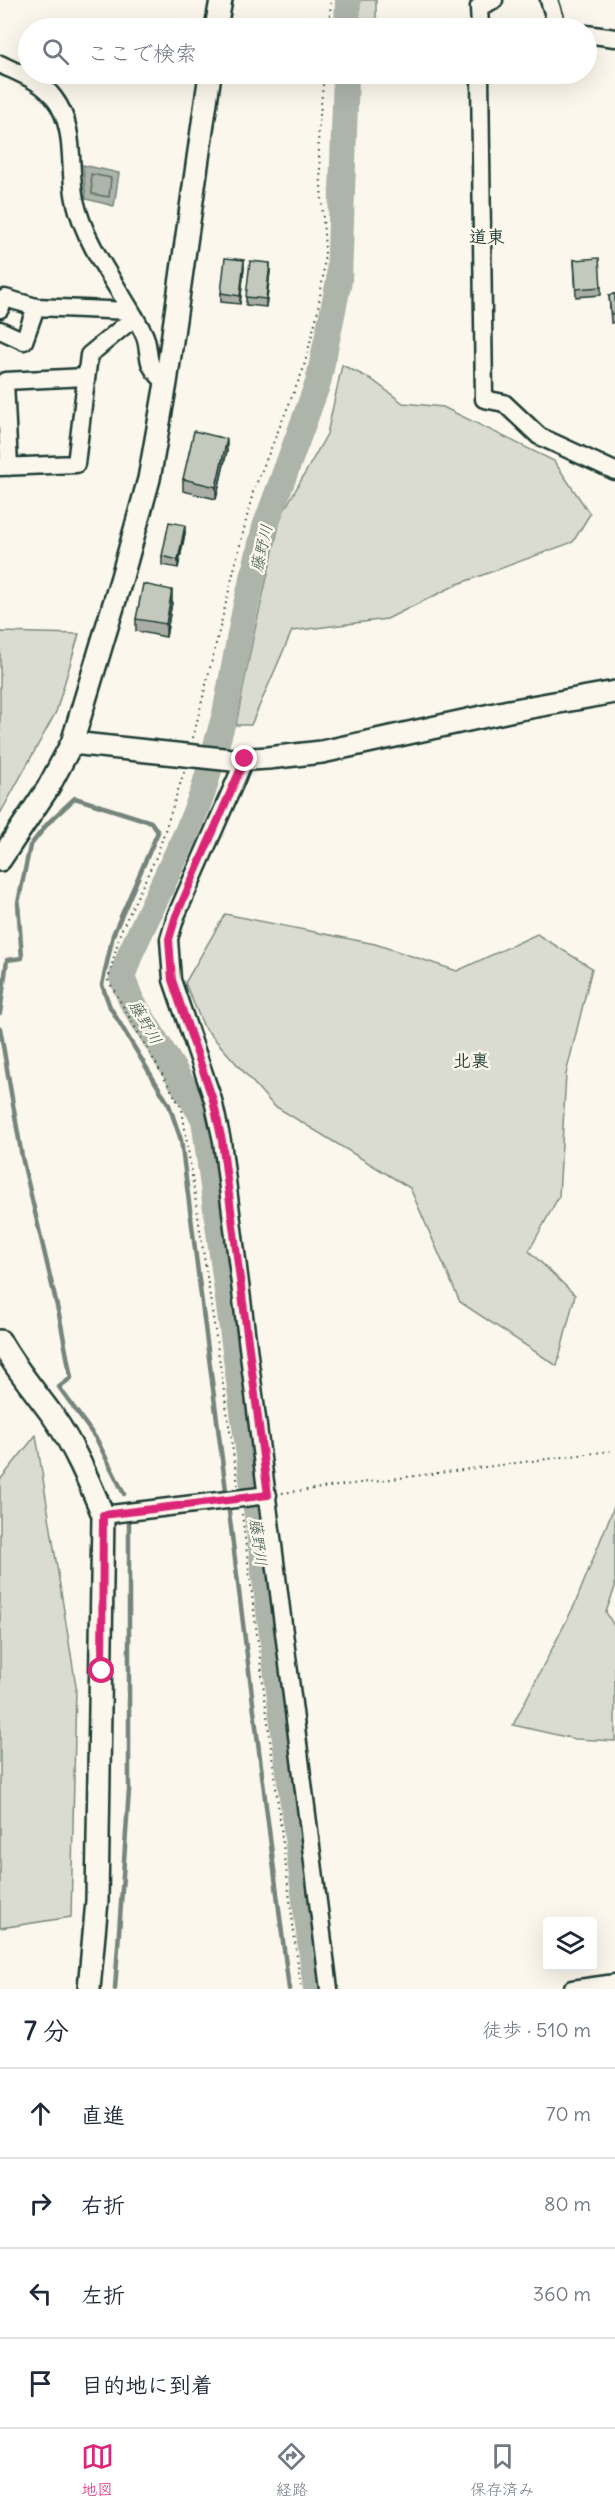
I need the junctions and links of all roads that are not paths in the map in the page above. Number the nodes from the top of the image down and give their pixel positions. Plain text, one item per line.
1 (221, 0) edge
2 (494, 0) edge
3 (549, 0) edge
4 (218, 18) edge
5 (480, 18) edge
6 (555, 18) edge
7 (597, 36) edge
8 (615, 38) edge
9 (0, 64) edge
10 (18, 73) edge
11 (38, 84) edge
12 (209, 84) edge
13 (480, 84) edge
14 (36, 307) junction
15 (0, 309) edge
16 (133, 314) junction
17 (0, 330) edge
18 (86, 377) junction
19 (166, 383) junction
20 (4, 467) edge
21 (615, 471) edge
22 (615, 692) edge
23 (72, 742) junction
24 (238, 759) junction
25 (0, 860) edge
26 (0, 1341) edge
27 (268, 1495) junction
28 (103, 1515) junction
29 (615, 1983) edge
30 (89, 1989) edge
31 (329, 1989) edge
32 (572, 1989) edge

1 - 4 street
2 - 5 street
3 - 6 street
7 - 8 street
9 - 10 street
11 - 16 street
12 - 19 street
13 - 21 street
14 - 15 street
14 - 16 street
14 - 17 street
16 - 18 street
16 - 19 street
18 - 20 street
18 - 20 street
19 - 23 street
22 - 24 street
23 - 24 street
23 - 25 street
24 - 27 street
26 - 28 street
27 - 28 street
27 - 31 street
28 - 30 street
29 - 32 street

